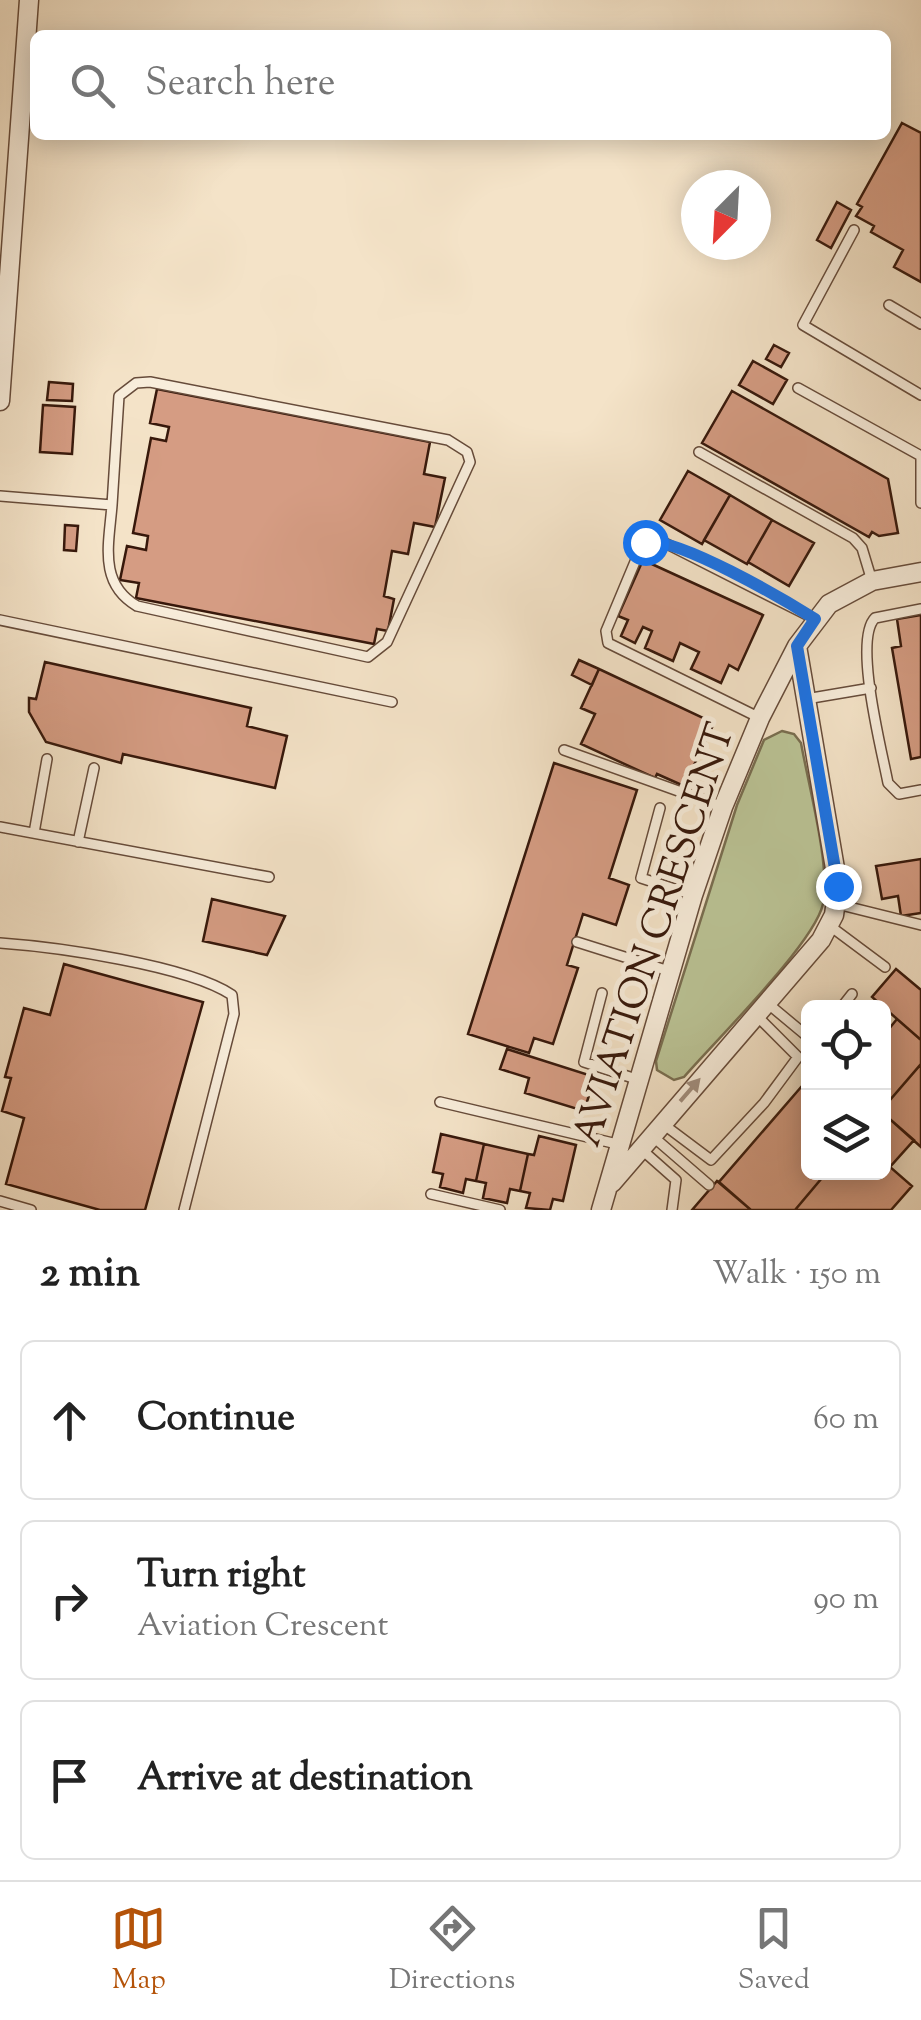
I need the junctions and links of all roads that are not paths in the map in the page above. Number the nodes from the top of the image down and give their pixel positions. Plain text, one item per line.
1 (29, 0) edge
2 (854, 230) dead end
3 (889, 305) dead end
4 (921, 324) edge
5 (798, 388) dead end
6 (921, 396) edge
7 (0, 402) edge
8 (699, 452) dead end
9 (921, 457) edge
10 (0, 496) edge
11 (921, 503) edge
12 (112, 506) junction
13 (921, 572) edge
14 (872, 581) junction
15 (921, 610) edge
16 (815, 619) junction
17 (0, 620) edge
18 (797, 646) junction
19 (870, 688) junction
20 (806, 699) junction
21 (392, 702) dead end
22 (760, 718) junction
23 (564, 750) dead end
24 (47, 759) dead end
25 (94, 768) dead end
26 (921, 790) edge
27 (723, 807) junction
28 (660, 808) dead end
29 (0, 827) edge
30 (34, 833) junction
31 (78, 842) junction
32 (269, 878) dead end
33 (694, 895) junction
34 (837, 904) junction
35 (921, 925) edge
36 (830, 926) junction
37 (577, 942) dead end
38 (0, 943) edge
39 (885, 967) dead end
40 (669, 972) junction
41 (602, 993) dead end
42 (852, 994) dead end
43 (847, 1000) edge
44 (760, 1008) junction
45 (801, 1033) edge
46 (636, 1079) junction
47 (440, 1102) dead end
48 (650, 1134) junction
49 (617, 1144) junction
50 (708, 1185) dead end
51 (431, 1194) dead end
52 (0, 1201) edge
53 (603, 1201) edge
54 (31, 1210) edge
55 (184, 1210) edge
56 (500, 1210) edge
57 (672, 1210) edge

1 - 7 street
2 - 6 lane
3 - 4 lane
5 - 9 lane
8 - 14 lane
9 - 11 lane
10 - 12 lane
12 - 12 lane
13 - 14 street, AVIATION CRESCENT
14 - 16 street, AVIATION CRESCENT
15 - 19 lane
16 - 18 street, AVIATION CRESCENT
16 - 22 lane
17 - 21 lane
18 - 20 street, AVIATION CRESCENT
18 - 22 street, AVIATION CRESCENT
19 - 20 lane
19 - 26 lane
20 - 34 street, AVIATION CRESCENT
22 - 27 street, AVIATION CRESCENT
23 - 27 lane
24 - 30 lane
25 - 31 lane
27 - 33 street, AVIATION CRESCENT
28 - 33 lane
29 - 30 lane
30 - 31 lane
31 - 32 lane
33 - 40 street, AVIATION CRESCENT
34 - 35 lane
34 - 36 street, AVIATION CRESCENT
36 - 39 lane
36 - 44 street, AVIATION CRESCENT
37 - 40 lane
38 - 55 lane
40 - 46 street, AVIATION CRESCENT
41 - 46 lane
42 - 43 lane
44 - 45 lane
48 -> 44 street, AVIATION CRESCENT
44 - 48 lane
46 - 49 street, AVIATION CRESCENT
47 - 49 lane
48 - 50 lane
48 - 53 street, AVIATION CRESCENT
48 - 57 lane
49 - 53 street, AVIATION CRESCENT
51 - 56 lane
52 - 54 lane

